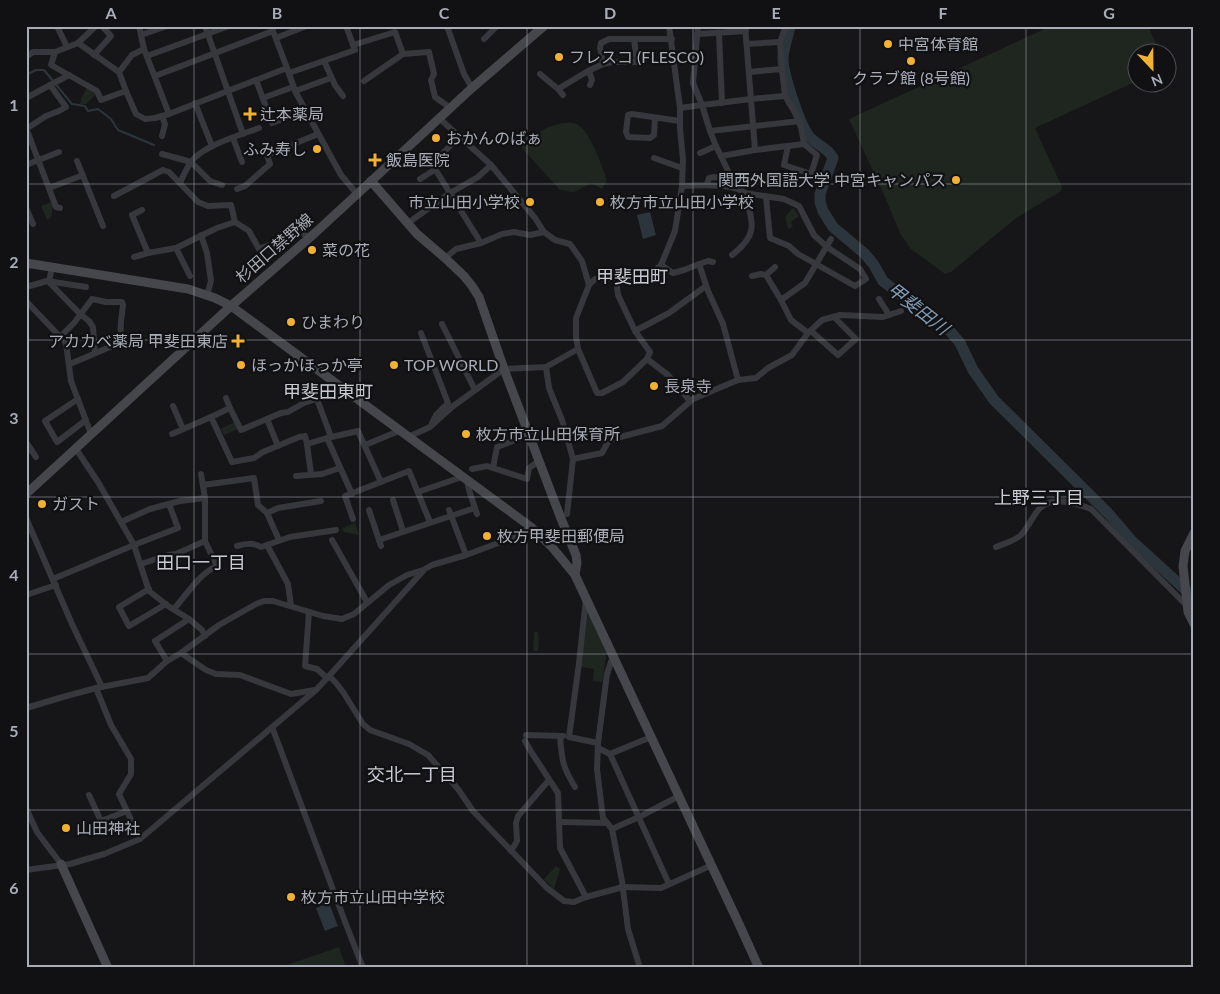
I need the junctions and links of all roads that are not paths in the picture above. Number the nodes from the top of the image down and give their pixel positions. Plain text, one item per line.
1 (57, 26) edge
2 (96, 26) edge
3 (102, 26) edge
4 (138, 26) edge
5 (205, 26) edge
6 (229, 26) edge
7 (306, 26) edge
8 (346, 26) edge
9 (448, 26) edge
10 (497, 26) edge
11 (544, 26) edge
12 (669, 26) edge
13 (698, 26) edge
14 (786, 26) edge
15 (163, 27) edge
16 (746, 29) edge
17 (273, 32) edge
18 (719, 33) junction
19 (208, 34) junction
20 (697, 34) junction
21 (142, 35) junction
22 (484, 39) dead end
23 (634, 39) junction
24 (672, 39) junction
25 (780, 42) junction
26 (78, 43) junction
27 (747, 44) junction
28 (353, 45) junction
29 (67, 47) junction
30 (55, 52) junction
31 (146, 53) junction
32 (215, 53) junction
33 (403, 54) junction
34 (94, 55) junction
35 (26, 57) edge
36 (324, 61) junction
37 (604, 64) junction
38 (782, 69) junction
39 (288, 71) junction
40 (589, 71) junction
41 (120, 72) junction
42 (749, 72) junction
43 (540, 74) dead end
44 (69, 75) junction
45 (155, 76) junction
46 (332, 78) junction
47 (256, 80) junction
48 (364, 81) dead end
49 (53, 83) junction
50 (590, 85) dead end
51 (472, 88) junction
52 (294, 89) junction
53 (126, 90) junction
54 (228, 90) junction
55 (558, 90) junction
56 (563, 95) dead end
57 (343, 96) dead end
58 (785, 96) junction
59 (26, 98) edge
60 (263, 98) junction
61 (751, 99) junction
62 (195, 103) junction
63 (722, 103) junction
64 (702, 105) junction
65 (680, 108) junction
66 (450, 109) junction
67 (306, 110) junction
68 (166, 115) junction
69 (655, 118) junction
70 (440, 119) junction
71 (680, 121) junction
72 (800, 121) junction
73 (753, 126) junction
74 (259, 128) dead end
75 (27, 131) edge
76 (710, 131) junction
77 (243, 134) junction
78 (318, 134) junction
79 (162, 136) dead end
80 (233, 138) junction
81 (459, 138) junction
82 (804, 144) junction
83 (212, 146) junction
84 (716, 146) junction
85 (788, 146) junction
86 (755, 150) junction
87 (59, 152) dead end
88 (700, 153) dead end
89 (162, 154) dead end
90 (722, 156) junction
91 (654, 158) dead end
92 (38, 160) junction
93 (77, 161) dead end
94 (191, 162) junction
95 (242, 162) dead end
96 (26, 165) edge
97 (490, 165) junction
98 (682, 168) junction
99 (436, 169) junction
100 (83, 175) junction
101 (420, 179) dead end
102 (371, 181) junction
103 (180, 183) junction
104 (707, 184) junction
105 (222, 186) dead end
106 (682, 186) junction
107 (49, 188) junction
108 (236, 189) dead end
109 (450, 193) junction
110 (745, 193) junction
111 (358, 194) junction
112 (114, 196) dead end
113 (766, 197) junction
114 (26, 208) edge
115 (60, 208) dead end
116 (142, 210) dead end
117 (235, 222) junction
118 (408, 223) junction
119 (33, 224) dead end
120 (103, 226) dead end
121 (544, 232) junction
122 (200, 235) junction
123 (309, 238) junction
124 (831, 239) dead end
125 (481, 243) junction
126 (827, 247) junction
127 (176, 248) junction
128 (148, 253) junction
129 (732, 254) dead end
130 (134, 256) dead end
131 (445, 258) junction
132 (713, 262) dead end
133 (26, 263) edge
134 (699, 264) junction
135 (816, 264) junction
136 (661, 265) junction
137 (52, 267) junction
138 (775, 267) dead end
139 (766, 275) junction
140 (190, 276) dead end
141 (752, 276) dead end
142 (616, 279) junction
143 (49, 282) junction
144 (589, 285) junction
145 (706, 286) junction
146 (86, 287) dead end
147 (27, 288) edge
148 (207, 295) junction
149 (781, 300) junction
150 (879, 300) dead end
151 (26, 301) edge
152 (231, 306) junction
153 (901, 312) dead end
154 (80, 314) junction
155 (889, 315) junction
156 (834, 317) junction
157 (442, 324) dead end
158 (635, 331) junction
159 (810, 332) junction
160 (421, 333) dead end
161 (60, 337) junction
162 (578, 349) junction
163 (95, 353) junction
164 (647, 359) junction
165 (70, 364) junction
166 (546, 368) junction
167 (504, 369) junction
168 (738, 380) junction
169 (339, 385) junction
170 (475, 390) junction
171 (226, 398) dead end
172 (78, 399) junction
173 (317, 399) junction
174 (690, 401) junction
175 (173, 406) dead end
176 (230, 408) junction
177 (211, 417) junction
178 (267, 419) junction
179 (86, 420) junction
180 (430, 427) junction
181 (183, 429) junction
182 (399, 431) junction
183 (91, 434) junction
184 (172, 434) dead end
185 (529, 434) junction
186 (408, 436) junction
187 (329, 437) junction
188 (26, 442) edge
189 (307, 444) junction
190 (365, 445) junction
191 (278, 446) junction
192 (76, 448) junction
193 (26, 457) edge
194 (573, 459) junction
195 (539, 461) junction
196 (340, 468) junction
197 (493, 468) junction
198 (472, 469) dead end
199 (201, 474) dead end
200 (312, 474) junction
201 (296, 476) dead end
202 (465, 478) junction
203 (381, 482) junction
204 (203, 485) junction
205 (418, 492) junction
206 (26, 494) edge
207 (352, 494) junction
208 (205, 498) junction
209 (393, 500) dead end
210 (321, 501) dead end
211 (169, 504) junction
212 (369, 510) dead end
213 (450, 512) junction
214 (267, 513) junction
215 (564, 515) junction
216 (26, 518) edge
217 (353, 519) dead end
218 (121, 522) junction
219 (430, 522) junction
220 (531, 527) junction
221 (336, 530) dead end
222 (403, 532) junction
223 (1194, 533) edge
224 (279, 540) junction
225 (332, 540) dead end
226 (205, 541) junction
227 (134, 544) junction
228 (267, 545) junction
229 (237, 546) dead end
230 (996, 547) dead end
231 (466, 555) junction
232 (141, 564) junction
233 (423, 570) junction
234 (575, 575) junction
235 (54, 582) junction
236 (149, 589) junction
237 (26, 596) edge
238 (586, 598) junction
239 (367, 602) junction
240 (166, 604) junction
241 (290, 606) junction
242 (174, 609) junction
243 (1191, 610) edge
244 (309, 612) junction
245 (189, 619) junction
246 (1194, 624) edge
247 (205, 636) junction
248 (181, 653) junction
249 (613, 656) junction
250 (167, 661) junction
251 (328, 677) junction
252 (99, 687) junction
253 (316, 690) junction
254 (26, 708) edge
255 (272, 726) junction
256 (560, 736) junction
257 (569, 737) junction
258 (651, 737) junction
259 (598, 745) junction
260 (610, 754) junction
261 (549, 780) junction
262 (575, 787) dead end
263 (89, 795) dead end
264 (679, 796) junction
265 (26, 808) edge
266 (127, 811) junction
267 (639, 817) junction
268 (560, 822) junction
269 (607, 823) junction
270 (612, 829) junction
271 (140, 839) junction
272 (512, 851) junction
273 (61, 864) junction
274 (712, 865) junction
275 (26, 870) edge
276 (669, 884) junction
277 (623, 888) junction
278 (586, 897) junction
279 (108, 968) edge
280 (363, 968) edge
281 (640, 968) edge
282 (759, 968) edge

1 - 29 street
2 - 26 street
3 - 34 street
4 - 21 street
5 - 19 street
6 - 19 street
7 - 17 street
8 - 28 street
9 - 51 street
10 - 22 street
11 - 51 street, 杉田口禁野線
12 - 24 street
13 - 20 street
14 - 25 street
15 - 21 street
16 - 18 street
16 - 27 street
17 - 32 street
17 - 39 street
18 - 20 street
18 - 63 street
19 - 31 street
19 - 32 street
20 - 64 street
21 - 31 street
23 - 24 street
23 - 37 street
23 - 37 street
24 - 65 street
25 - 27 street
25 - 38 street
26 - 29 street
26 - 34 street
27 - 42 street
28 - 33 street
28 - 36 street
29 - 30 street
30 - 35 street
30 - 44 street
31 - 41 street
31 - 45 street
32 - 45 street
32 - 54 street
33 - 48 street
33 - 66 street
34 - 41 street
36 - 39 street
36 - 46 street
37 - 40 street
38 - 42 street
38 - 58 street
39 - 47 street
39 - 52 street
40 - 50 street
40 - 55 street
41 - 53 street
42 - 61 street
43 - 55 street
44 - 49 street
44 - 53 street
45 - 68 street
46 - 52 street
46 - 57 street
47 - 54 street
47 - 60 street
49 - 59 street
49 - 75 street
51 - 66 street, 杉田口禁野線
52 - 60 street
52 - 67 street
53 - 68 street
54 - 62 street
54 - 77 street
55 - 56 street
58 - 61 street
58 - 72 street
60 - 67 street
61 - 63 street
61 - 73 street
62 - 68 street
62 - 83 street
63 - 64 street
64 - 65 street
64 - 76 street
65 - 71 street
66 - 70 street, 杉田口禁野線
67 - 78 street
68 - 79 street
69 - 69 street
69 - 71 street
70 - 81 street
70 - 102 street, 杉田口禁野線
71 - 98 street
72 - 73 street
72 - 82 street
73 - 76 street
73 - 86 street
74 - 77 street
75 - 92 street
76 - 84 street
77 - 80 street
78 - 108 street
78 - 111 street
80 - 83 street
80 - 95 street
81 - 97 street
81 - 99 street
82 - 85 street
82 - 85 street
83 - 94 street
84 - 88 street
84 - 90 street
85 - 86 street
86 - 90 street
87 - 92 street
89 - 94 street
90 - 104 street
91 - 98 street
92 - 96 street
92 - 107 street
93 - 100 street
94 - 103 street
94 - 105 street
97 - 109 street
97 - 121 street
98 - 106 street
99 - 101 street
99 - 109 street
100 - 107 street
100 - 120 street
102 - 111 street, 杉田口禁野線
102 - 118 street
103 - 112 street
103 - 117 street
104 - 106 street
104 - 110 street
106 - 136 street
107 - 115 street
109 - 118 street
109 - 125 street
110 - 113 street
110 - 129 street
111 - 123 street, 杉田口禁野線
113 - 126 street
113 - 135 street
114 - 119 street
116 - 128 street
117 - 122 street
117 - 123 street
118 - 131 street
121 - 125 street
121 - 144 street
122 - 127 street
122 - 148 street
123 - 152 street, 杉田口禁野線
124 - 126 street
125 - 131 street
126 - 135 street
126 - 135 street
127 - 128 street
127 - 140 street
128 - 130 street
131 - 167 street
132 - 134 street
133 - 137 street
134 - 136 street
134 - 145 street
135 - 149 street
136 - 142 street
137 - 143 street
137 - 148 street
138 - 139 street
139 - 141 street
139 - 149 street
142 - 144 street
142 - 158 street
143 - 146 street
143 - 147 street
143 - 154 street
144 - 162 street
145 - 158 street
145 - 168 street
148 - 152 street
149 - 159 street
150 - 155 street
151 - 161 street
152 - 169 street
152 - 183 street, 杉田口禁野線
153 - 155 street
154 - 161 street
154 - 163 street
154 - 163 street
155 - 156 street
156 - 159 street
156 - 159 street
157 - 170 street
158 - 164 street
159 - 168 street
160 - 180 street
161 - 165 street
162 - 164 street
162 - 166 street
163 - 165 street
164 - 174 street
165 - 172 street
166 - 167 street
166 - 194 street
167 - 170 street
167 - 185 street
168 - 174 street
169 - 173 street
169 - 182 street
170 - 180 street
171 - 176 street
172 - 179 street
172 - 179 street
173 - 178 street
173 - 187 street
174 - 194 street
175 - 181 street
176 - 177 street
176 - 178 street
177 - 181 street
177 - 191 street
178 - 191 street
179 - 183 street
180 - 186 street
181 - 184 street
182 - 186 street
182 - 190 street
183 - 192 street, 杉田口禁野線
185 - 195 street
185 - 197 street
186 - 202 street
187 - 189 street
187 - 190 street
187 - 196 street
188 - 193 street
189 - 191 street
189 - 200 street
190 - 203 street
192 - 206 street, 杉田口禁野線
192 - 218 street
194 - 215 street
195 - 197 street
195 - 215 street
196 - 200 street
196 - 207 street
197 - 198 street
199 - 204 street
200 - 201 street
202 - 205 street
202 - 213 street
202 - 220 street
203 - 205 street
203 - 207 street
204 - 208 street
204 - 214 street
205 - 219 street
207 - 217 street
208 - 211 street
208 - 226 street
209 - 222 street
210 - 214 street
211 - 218 street
211 - 227 street
212 - 222 street
213 - 219 street
213 - 231 street
214 - 224 street
215 - 234 street
216 - 235 street
218 - 227 street
219 - 222 street
220 - 231 street
220 - 234 street
221 - 224 street
223 - 243 street
224 - 228 street
225 - 239 street
226 - 232 street
226 - 242 street
227 - 232 street
227 - 235 street
228 - 229 street
228 - 241 street
230 - 243 street
231 - 233 street
232 - 236 street
233 - 239 street
233 - 251 street
234 - 238 street
235 - 237 street
235 - 252 street
236 - 240 street
236 - 240 street
238 - 249 street
238 - 257 street
239 - 244 street
240 - 242 street
241 - 244 street
241 - 247 street
242 - 245 street
243 - 246 street
244 - 251 street
245 - 247 street
245 - 250 street
247 - 248 street
248 - 250 street
248 - 253 street
249 - 258 street
249 - 259 street
250 - 252 street
251 - 253 street
251 - 272 street
252 - 254 street
252 - 266 street
253 - 255 street
255 - 271 street
255 - 280 street
256 - 257 street
256 - 261 street
256 - 262 street
257 - 259 street
258 - 260 street
258 - 264 street
259 - 260 street
259 - 269 street
260 - 267 street
261 - 268 street
261 - 272 street
263 - 266 street
264 - 267 street
264 - 274 street
265 - 273 street
266 - 271 street
267 - 270 street
267 - 276 street
268 - 269 street
268 - 278 street
269 - 270 street
270 - 277 street
271 - 273 street
272 - 278 street
273 - 275 street
273 - 279 street
274 - 276 street
274 - 282 street
276 - 277 street
277 - 278 street
277 - 281 street

